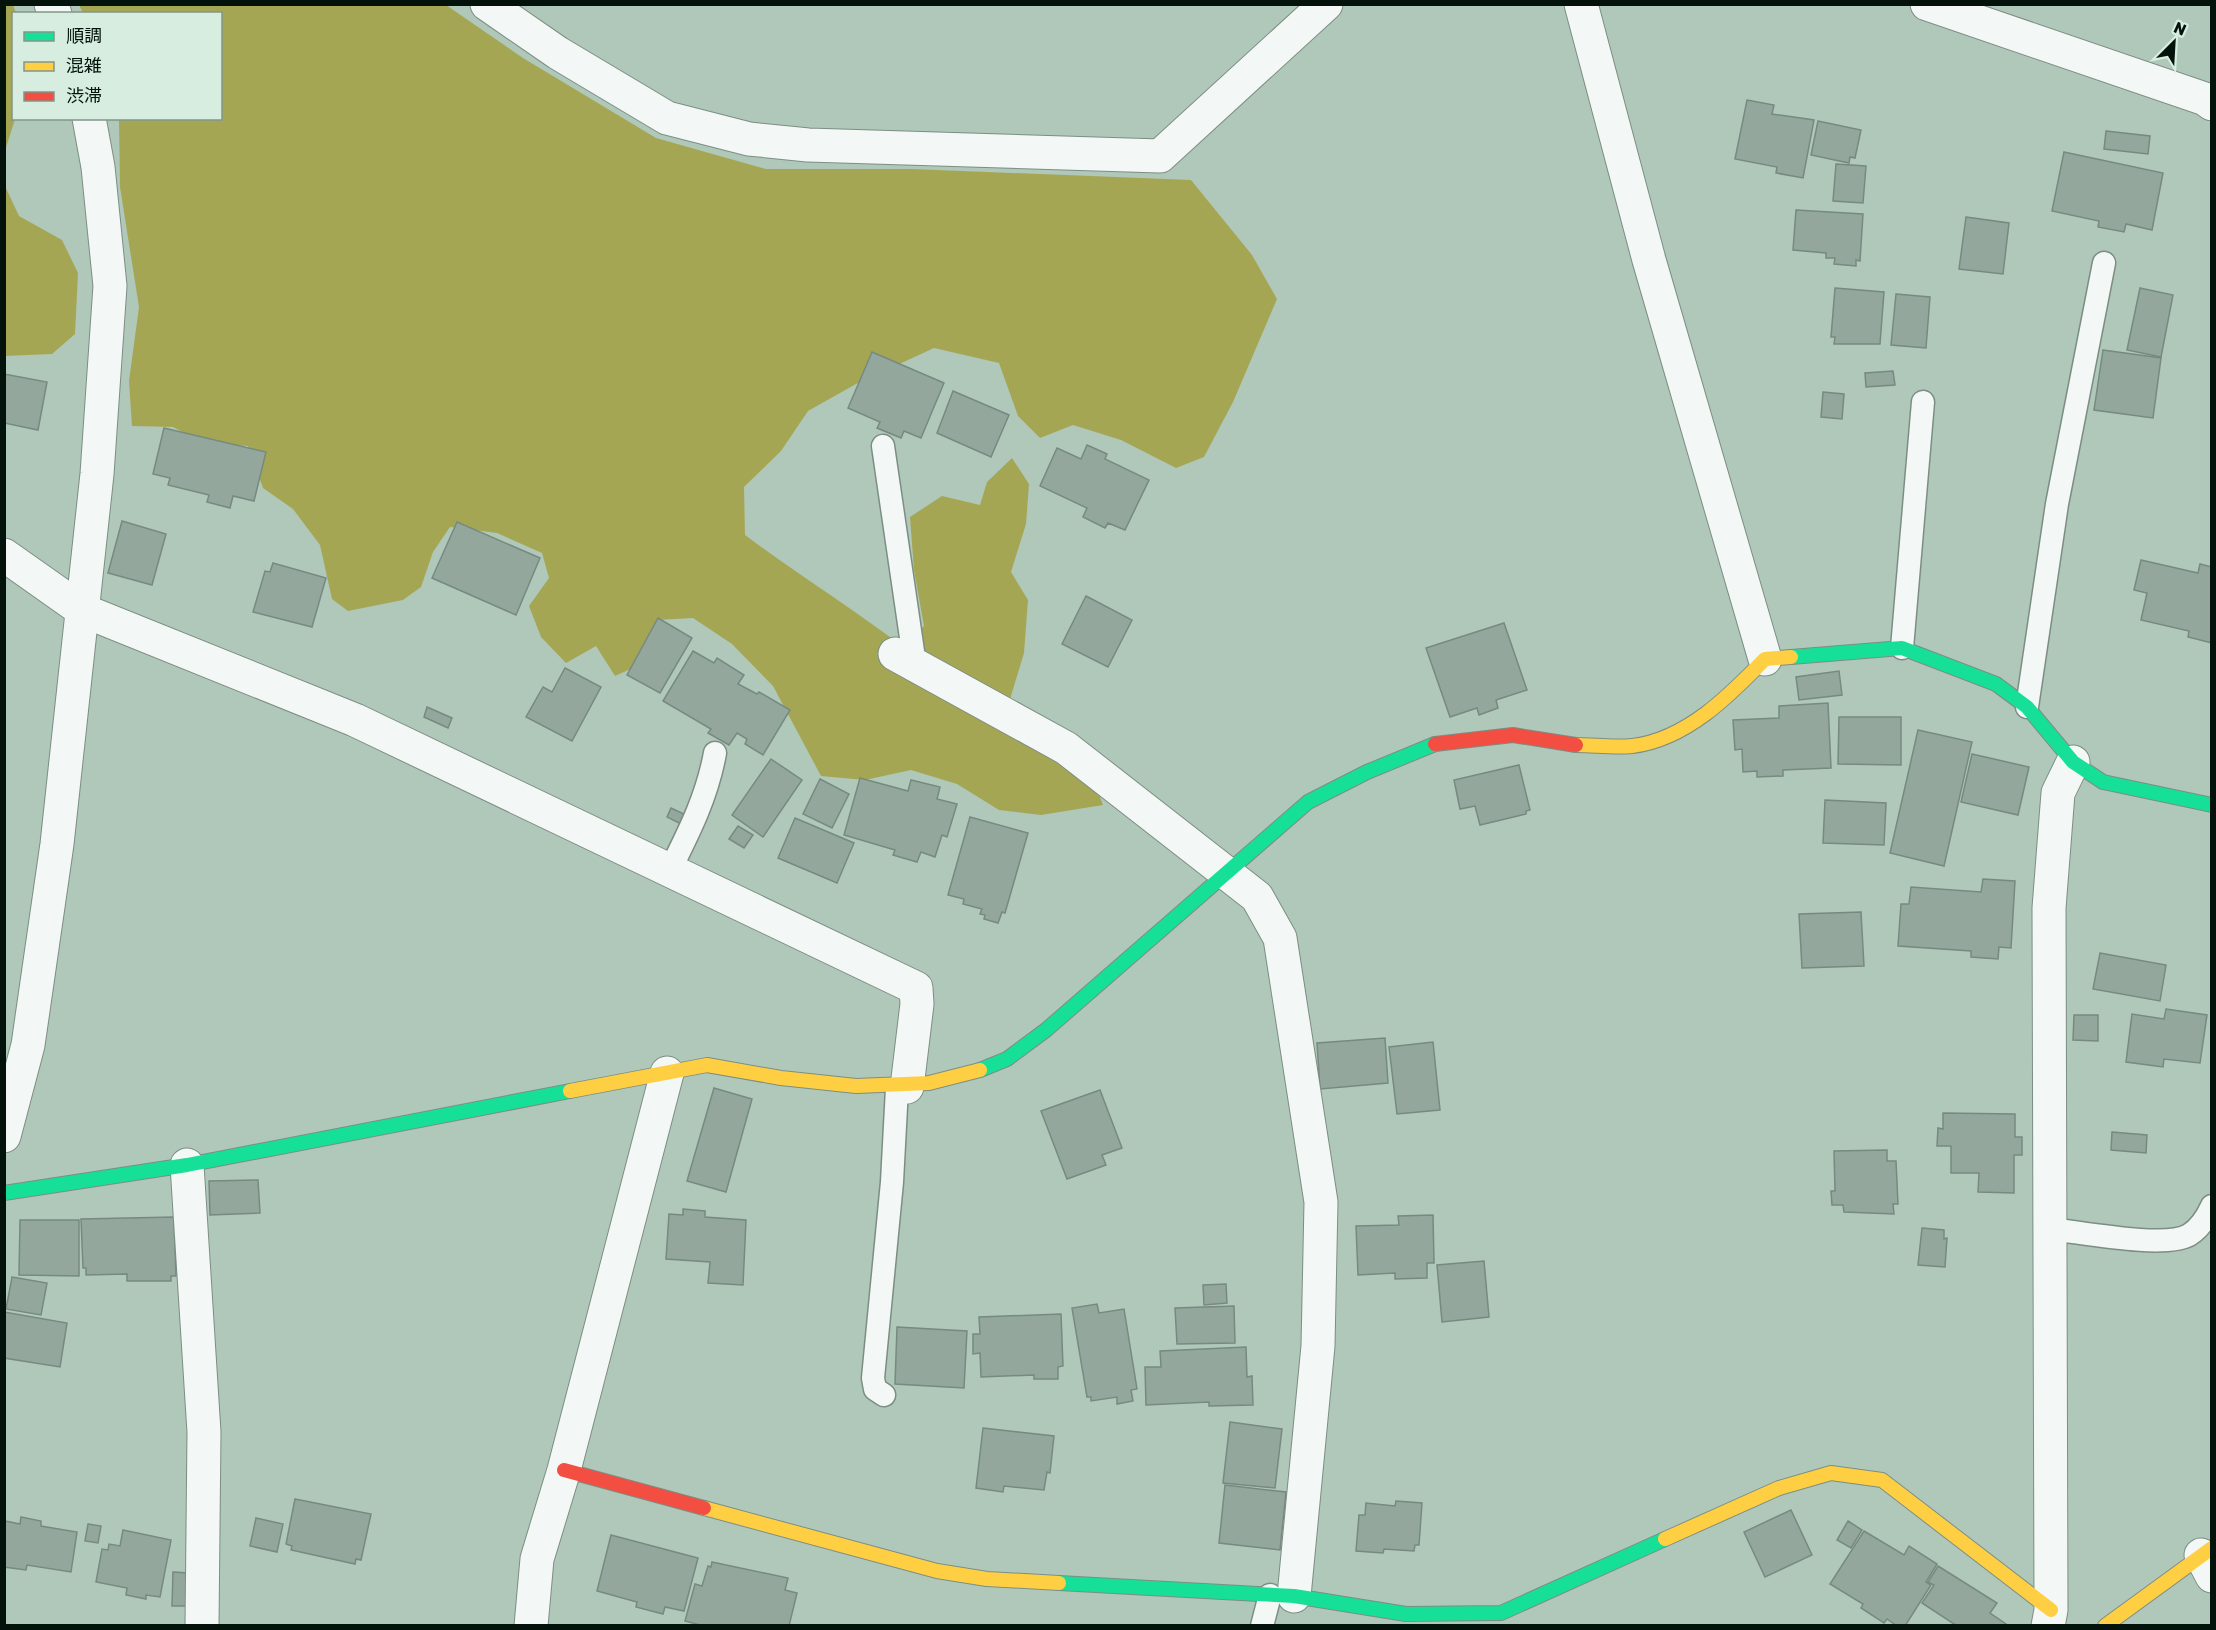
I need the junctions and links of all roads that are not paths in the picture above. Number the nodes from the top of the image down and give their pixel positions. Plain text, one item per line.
1 (487, 4) edge
2 (1326, 4) edge
3 (1581, 4) edge
4 (1927, 4) edge
5 (2211, 104) edge
6 (89, 120) edge
7 (2104, 262) dead end
8 (1923, 402) dead end
9 (882, 446) dead end
10 (4, 555) edge
11 (82, 610) junction
12 (1902, 648) junction
13 (1765, 659) junction
14 (905, 660) joint
15 (2027, 707) junction
16 (715, 753) dead end
17 (2073, 762) junction
18 (2211, 805) edge
19 (670, 870) junction
20 (1224, 873) junction
21 (667, 1073) junction
22 (902, 1088) junction
23 (4, 1136) edge
24 (187, 1165) junction
25 (4, 1193) edge
26 (2211, 1206) edge
27 (2050, 1229) junction
28 (884, 1395) dead end
29 (564, 1470) junction
30 (2208, 1560) edge
31 (1282, 1596) junction
32 (2050, 1618) edge
33 (202, 1626) edge
34 (531, 1626) edge
35 (1262, 1626) edge
36 (2104, 1626) edge

1 - 2 street
3 - 13 street
4 - 5 street
6 - 11 street
7 - 15 lane
8 - 12 lane
9 - 14 lane
10 - 11 street
11 - 19 street
11 - 23 street
12 - 13 street
12 - 15 street
13 - 20 street
14 - 20 street
15 - 17 street
16 - 19 lane
17 - 18 street
17 - 27 street
19 - 22 street
20 - 22 street
20 - 31 street
21 - 22 street
21 - 24 street
21 - 29 street
22 - 28 lane
24 - 25 street
24 - 33 street
26 - 27 lane
27 - 32 street
29 - 31 street
29 - 34 street
30 - 36 street
31 - 32 street
31 - 35 lane

